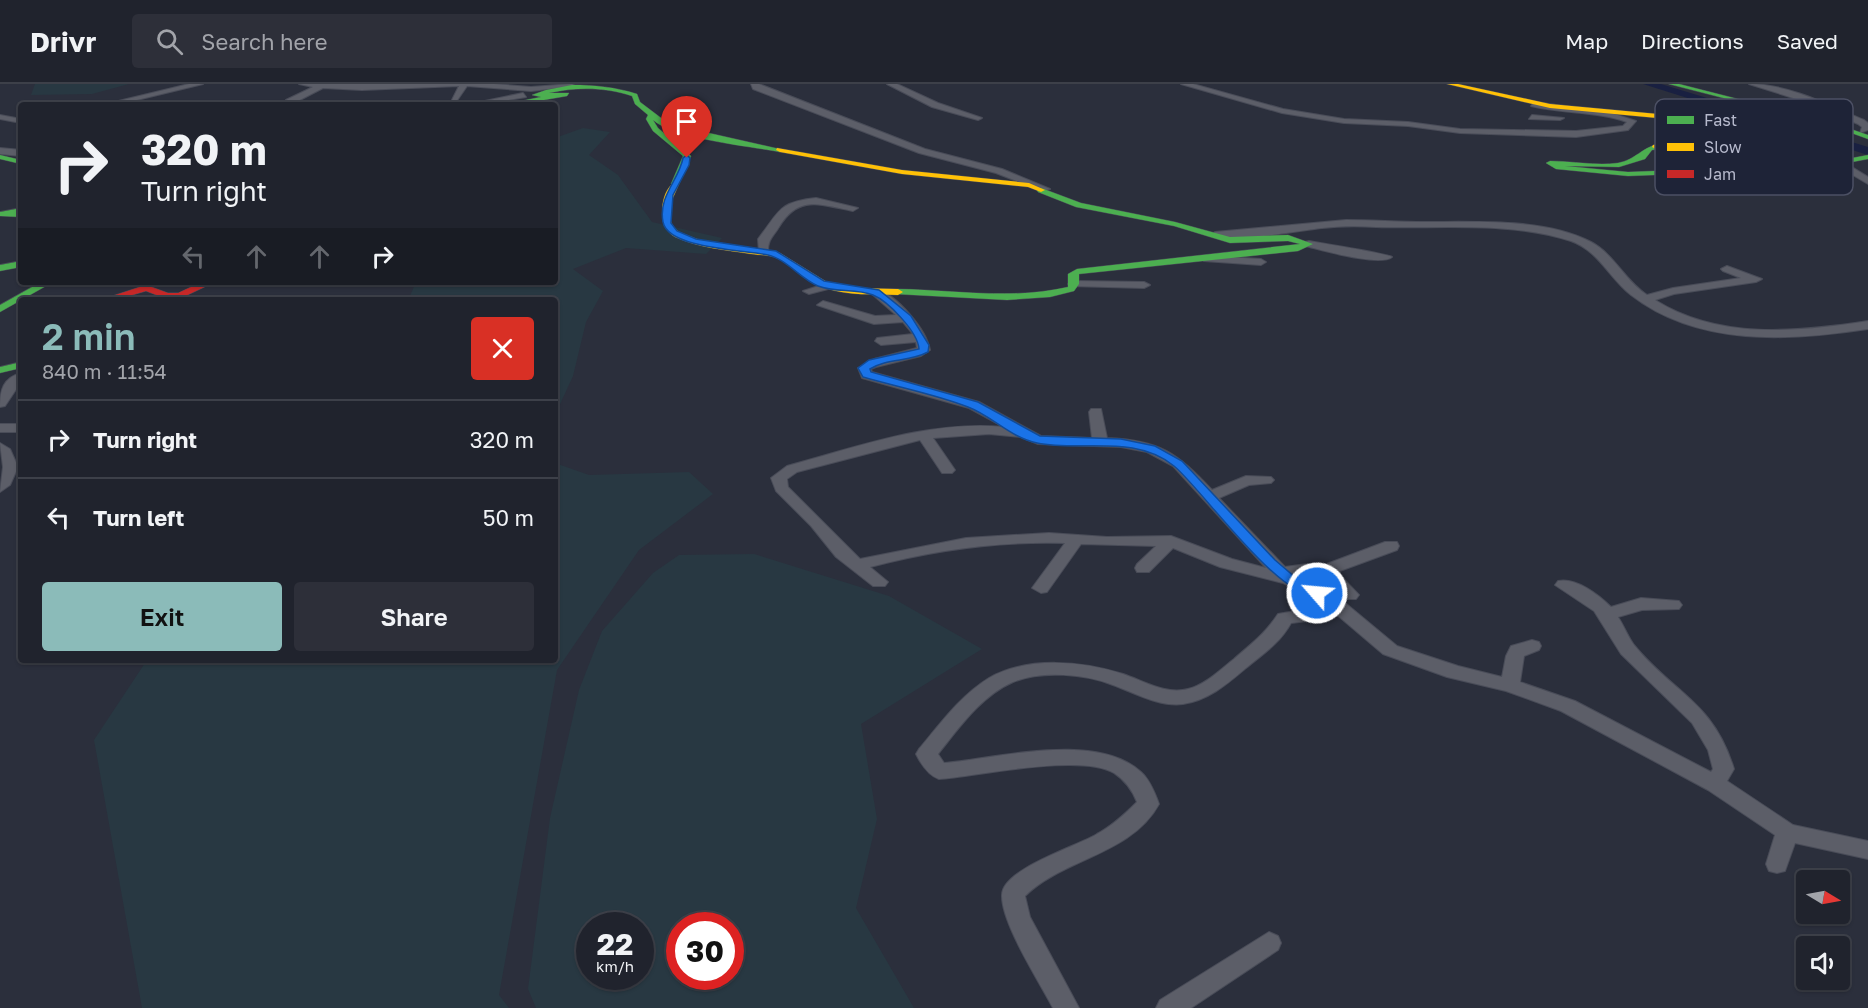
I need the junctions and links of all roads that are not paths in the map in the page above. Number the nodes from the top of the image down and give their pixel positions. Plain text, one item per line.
1 (199, 84) edge
2 (303, 84) edge
3 (322, 84) edge
4 (464, 84) edge
5 (754, 84) edge
6 (891, 84) edge
7 (1185, 84) edge
8 (1450, 84) edge
9 (1672, 84) edge
10 (1682, 84) edge
11 (1755, 84) edge
12 (624, 90) junction
13 (536, 94) junction
14 (1235, 94) dead end
15 (1731, 99) edge
16 (1738, 99) edge
17 (1805, 99) edge
18 (1820, 99) edge
19 (456, 100) dead end
20 (787, 100) junction
21 (520, 101) junction
22 (1526, 101) junction
23 (119, 102) edge
24 (289, 102) dead end
25 (493, 102) edge
26 (504, 102) edge
27 (516, 102) edge
28 (1251, 102) junction
29 (828, 104) dead end
30 (1853, 110) edge
31 (1299, 111) dead end
32 (652, 113) junction
33 (1383, 113) dead end
34 (1868, 115) edge
35 (1655, 116) edge
36 (0, 117) edge
37 (1532, 117) dead end
38 (978, 118) dead end
39 (1853, 119) edge
40 (18, 121) edge
41 (18, 122) edge
42 (1344, 122) junction
43 (0, 123) edge
44 (1631, 123) junction
45 (1513, 131) junction
46 (1866, 133) edge
47 (1655, 147) edge
48 (0, 151) edge
49 (18, 153) edge
50 (0, 158) edge
51 (18, 161) edge
52 (1655, 172) edge
53 (1853, 172) edge
54 (1868, 181) edge
55 (1047, 190) junction
56 (853, 208) dead end
57 (18, 211) edge
58 (18, 215) edge
59 (1212, 235) junction
60 (1309, 244) junction
61 (763, 251) junction
62 (1387, 257) dead end
63 (1180, 259) junction
64 (1261, 262) dead end
65 (18, 265) edge
66 (0, 268) edge
67 (1727, 269) dead end
68 (1074, 284) junction
69 (43, 285) edge
70 (203, 285) edge
71 (1144, 285) dead end
72 (828, 286) junction
73 (809, 291) dead end
74 (876, 292) junction
75 (21, 297) edge
76 (115, 297) edge
77 (18, 299) edge
78 (1645, 299) junction
79 (823, 305) dead end
80 (0, 309) edge
81 (908, 318) junction
82 (1868, 325) edge
83 (919, 338) junction
84 (881, 341) dead end
85 (18, 366) edge
86 (0, 370) edge
87 (18, 379) edge
88 (0, 403) edge
89 (1096, 412) dead end
90 (0, 428) edge
91 (18, 428) edge
92 (1022, 434) junction
93 (924, 435) junction
94 (1100, 442) junction
95 (0, 447) edge
96 (947, 470) dead end
97 (1266, 480) dead end
98 (0, 487) edge
99 (1209, 497) junction
100 (1077, 539) junction
101 (1171, 541) junction
102 (1390, 546) dead end
103 (857, 565) junction
104 (1143, 568) dead end
105 (1327, 570) junction
106 (1286, 576) junction
107 (879, 582) dead end
108 (1564, 585) dead end
109 (1041, 588) dead end
110 (1344, 601) junction
111 (1673, 605) dead end
112 (1608, 614) junction
113 (1532, 646) dead end
114 (1510, 685) junction
115 (1715, 784) junction
116 (1787, 832) junction
117 (1868, 850) edge
118 (1777, 864) dead end
119 (1269, 943) dead end
120 (1066, 1008) edge
121 (1169, 1008) edge

1 - 23 street
2 - 3 street
3 - 4 street
3 - 24 street
4 - 12 street
4 - 19 street
5 - 20 street
6 - 38 street
7 - 28 street
8 - 22 street
9 - 15 street
10 - 16 street
11 - 17 street
11 - 18 street
12 - 13 street
12 - 32 street
13 - 21 street
13 - 25 street
14 - 28 street
20 - 29 street
20 - 55 street
21 - 26 street
21 - 27 street
22 - 35 street
22 - 44 street
28 - 42 street
30 - 34 street
31 - 42 street
32 - 55 street
32 - 61 street
33 - 45 street
36 - 40 street
37 - 44 street
39 - 46 street
41 - 43 street
42 - 45 street
44 - 45 street
47 - 52 street
48 - 49 street
50 - 51 street
53 - 54 street
55 - 59 street
56 - 61 street
57 - 58 street
59 - 60 street
59 - 78 street
60 - 62 street
60 - 63 street
61 - 72 street
63 - 64 street
63 - 68 street
65 - 66 street
67 - 78 street
68 - 71 street
68 - 74 street
69 - 75 street
70 - 76 street
72 - 73 street
72 - 74 street
74 - 81 street
77 - 80 street
78 - 82 street
79 - 81 street
81 - 83 street
83 - 84 street
83 - 92 street
85 - 86 street
87 - 88 street
89 - 94 street
90 - 91 street
92 - 93 street
92 - 94 street
93 - 96 street
93 - 103 street
94 - 99 street
95 - 98 street
97 - 99 street
99 - 106 street
100 - 101 street
100 - 103 street
100 - 109 street
101 - 104 street
101 - 106 street
102 - 105 street
103 - 107 street
105 - 106 street
105 - 110 street
106 - 110 street
108 - 112 street
110 - 114 street
110 - 120 street
111 - 112 street
112 - 115 street
113 - 114 street
114 - 115 street
115 - 116 street
116 - 117 street
116 - 118 street
119 - 121 street

